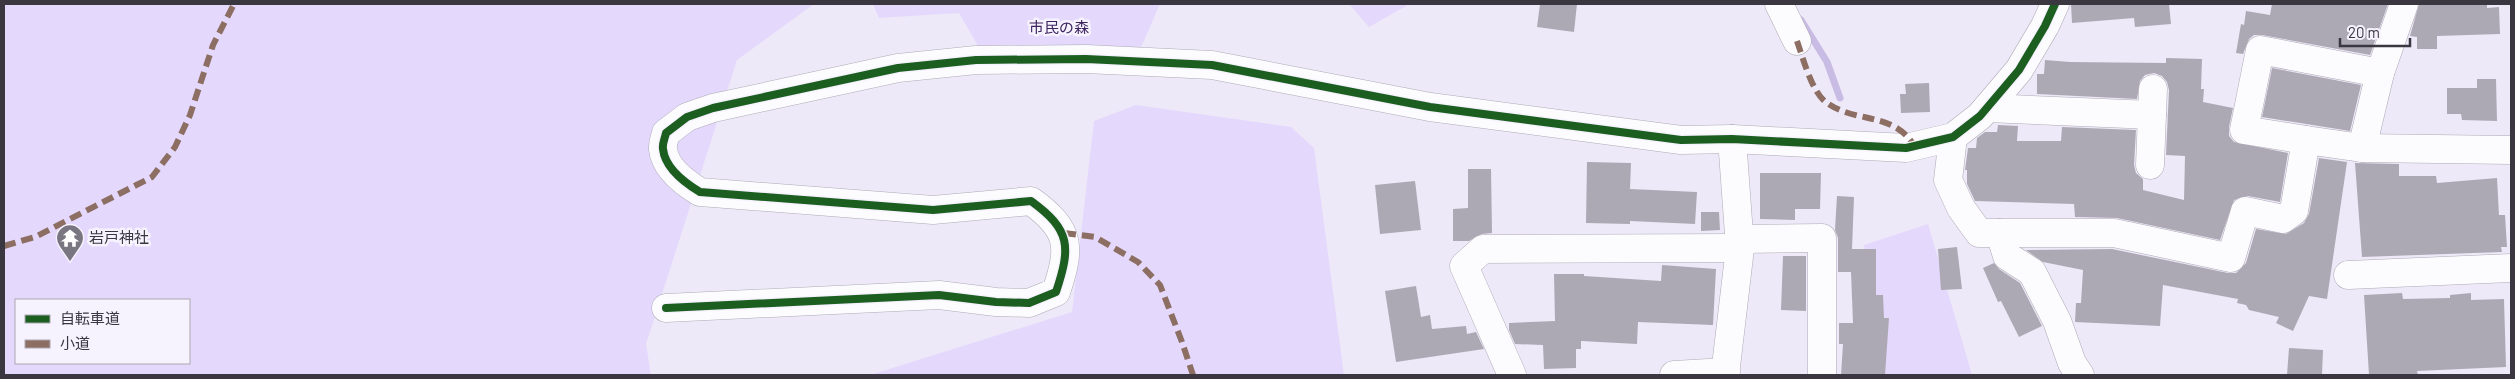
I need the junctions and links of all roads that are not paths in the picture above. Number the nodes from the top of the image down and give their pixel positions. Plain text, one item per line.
1 (1779, 4) edge
2 (2055, 4) edge
3 (2404, 4) edge
4 (1797, 41) dead end
5 (2380, 73) junction
6 (1986, 108) junction
7 (1953, 138) junction
8 (1732, 139) junction
9 (2306, 140) junction
10 (2362, 148) junction
11 (2511, 150) edge
12 (2150, 165) dead end
13 (2000, 233) junction
14 (1740, 244) junction
15 (2511, 268) edge
16 (2348, 275) dead end
17 (666, 308) dead end
18 (1726, 374) edge
19 (1512, 375) edge
20 (1674, 375) edge
21 (1822, 375) edge
22 (2080, 375) edge

1 - 4 street
2 - 6 street
3 - 5 street
5 - 9 street
5 - 10 street
6 - 7 street
6 - 12 street
7 - 8 street
7 - 13 street
8 - 14 street
8 - 17 street
9 - 10 street
9 - 13 street
10 - 11 street
13 - 22 street
14 - 18 street
14 - 19 street
14 - 21 street
15 - 16 street
18 - 20 street

